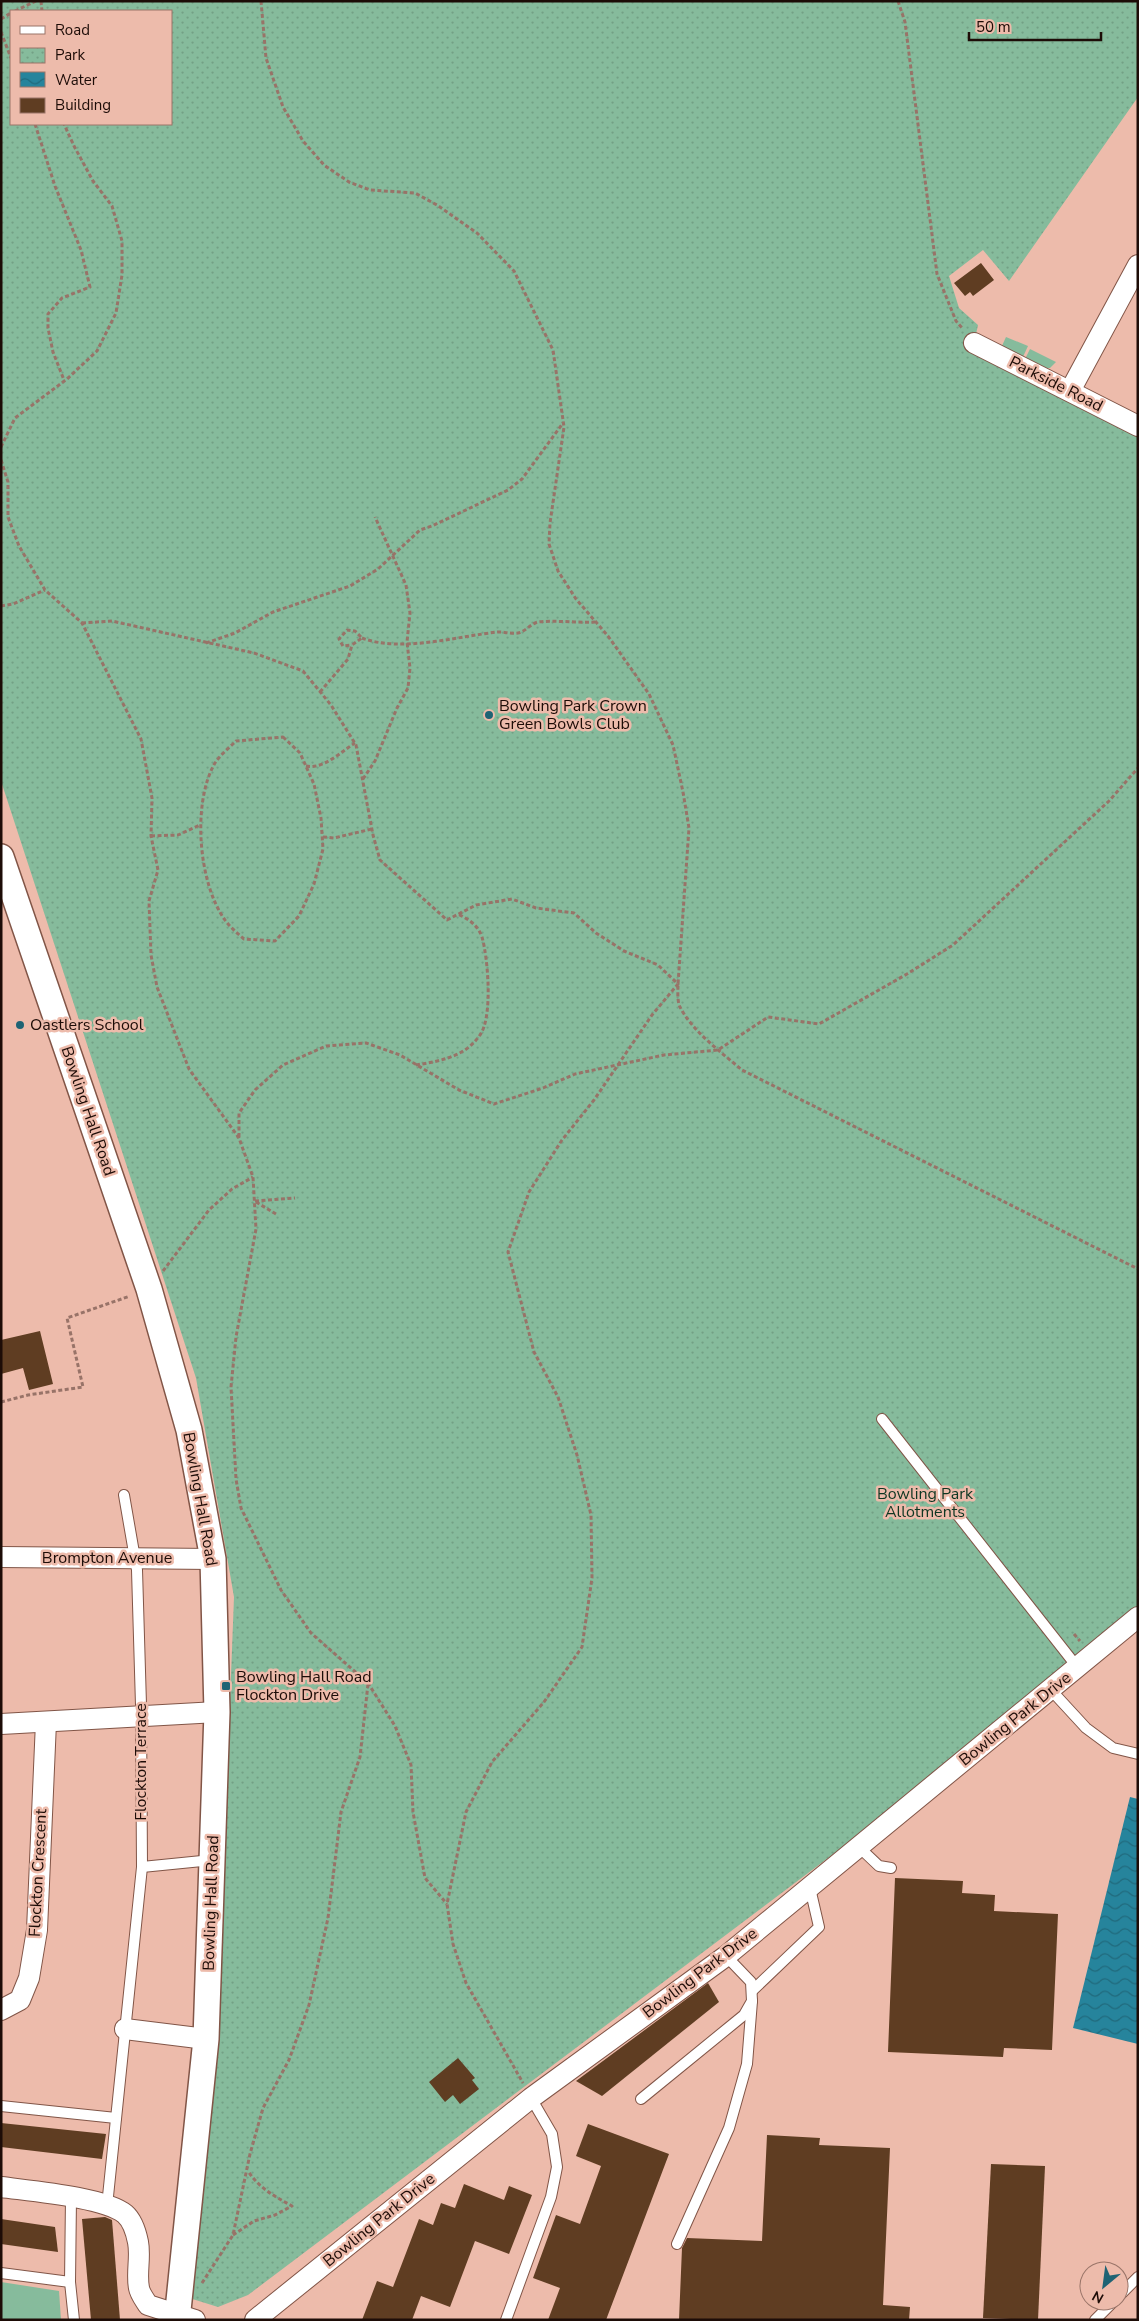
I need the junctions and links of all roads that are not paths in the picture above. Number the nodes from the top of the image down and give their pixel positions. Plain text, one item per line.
1 (1138, 266) edge
2 (974, 343) road end
3 (1070, 391) junction
4 (1138, 426) edge
5 (1, 858) edge
6 (882, 1419) dead end
7 (124, 1495) dead end
8 (1, 1557) edge
9 (135, 1557) junction
10 (213, 1559) junction
11 (1138, 1617) edge
12 (1078, 1668) junction
13 (1051, 1690) junction
14 (217, 1712) junction
15 (140, 1718) junction
16 (46, 1722) junction
17 (1, 1724) edge
18 (1138, 1754) edge
19 (859, 1847) junction
20 (212, 1860) junction
21 (142, 1867) junction
22 (891, 1868) dead end
23 (810, 1888) junction
24 (726, 1956) junction
25 (752, 1996) junction
26 (1, 2010) edge
27 (125, 2029) junction
28 (206, 2039) junction
29 (531, 2098) junction
30 (641, 2100) dead end
31 (1, 2106) edge
32 (116, 2118) junction
33 (1, 2187) edge
34 (71, 2198) junction
35 (107, 2206) junction
36 (677, 2244) dead end
37 (1, 2273) edge
38 (1138, 2277) edge
39 (70, 2282) junction
40 (1129, 2286) edge
41 (1104, 2311) edge
42 (184, 2318) edge
43 (74, 2320) edge
44 (255, 2320) edge
45 (506, 2320) edge
46 (1095, 2320) edge

1 - 3 street
2 - 3 street, Parkside Road
3 - 4 street, Parkside Road
5 - 10 street, Bowling Hall Road
6 - 12 lane
7 - 9 lane, Flockton Terrace
8 - 9 street, Brompton Avenue
9 - 10 street, Brompton Avenue
9 - 15 lane, Flockton Terrace
10 - 14 street, Bowling Hall Road
11 - 12 street, Bowling Park Drive
12 - 13 street, Bowling Park Drive
13 - 18 lane
13 - 19 street, Bowling Park Drive
14 - 15 street
14 - 20 street, Bowling Hall Road
15 - 16 street
15 - 21 lane, Flockton Terrace
16 - 17 street
16 - 26 street, Flockton Crescent
19 - 22 lane
19 - 23 street, Bowling Park Drive
20 - 21 lane
20 - 28 street, Bowling Hall Road
21 - 27 lane, Flockton Terrace
23 - 24 street, Bowling Park Drive
23 - 25 lane
24 - 25 lane
24 - 29 street, Bowling Park Drive
25 - 30 lane
25 - 36 lane
27 - 28 street
27 - 32 lane, Flockton Terrace
28 - 42 street, Bowling Hall Road
29 - 44 street, Bowling Park Drive
29 - 45 lane
31 - 32 lane
32 - 35 lane, Flockton Terrace
33 - 34 street
34 - 35 street
34 - 39 lane
35 - 42 street
37 - 39 lane
38 - 40 lane
39 - 43 lane
41 - 46 lane

